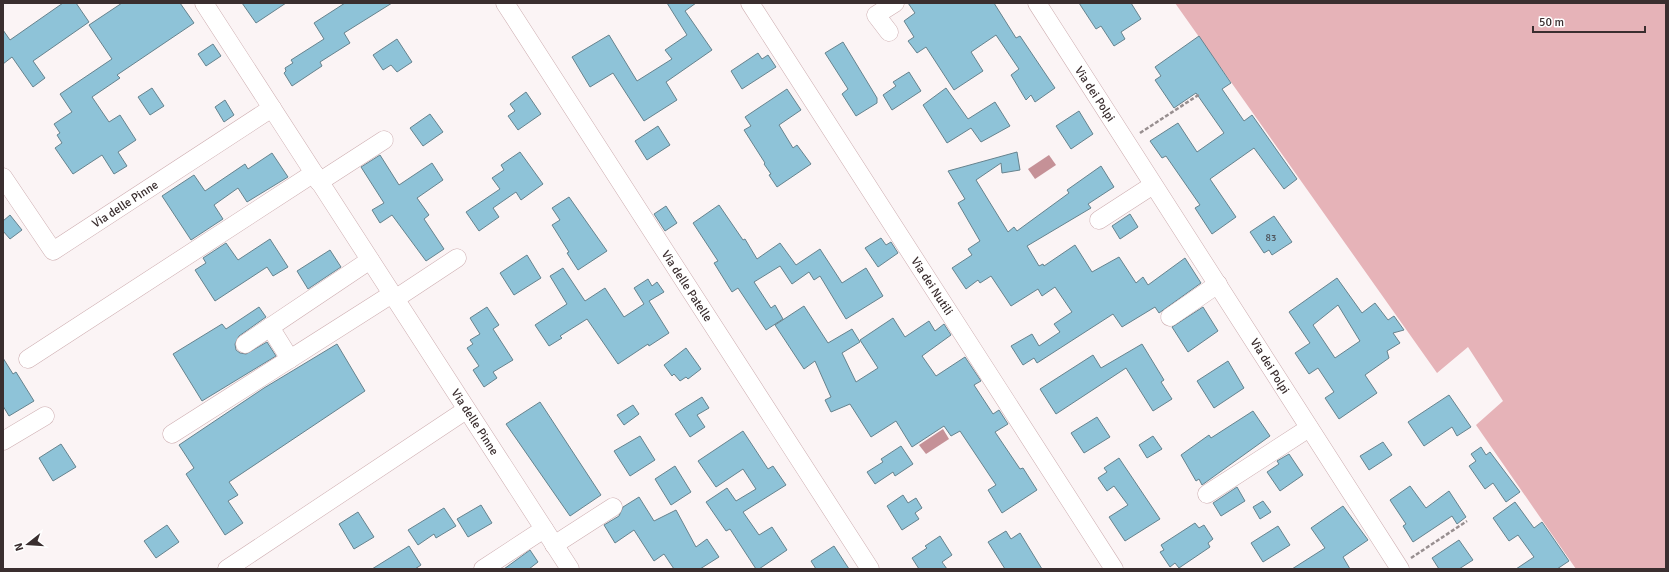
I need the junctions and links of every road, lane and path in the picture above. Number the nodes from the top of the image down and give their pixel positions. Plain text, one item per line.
1 (204, 3) edge
2 (505, 3) edge
3 (750, 3) edge
4 (895, 3) edge
5 (1037, 3) edge
6 (889, 32) dead end
7 (1200, 94) dead end
8 (272, 108) junction
9 (384, 140) dead end
10 (1126, 142) junction
11 (3, 177) edge
12 (316, 177) junction
13 (1153, 185) junction
14 (1100, 220) dead end
15 (456, 258) dead end
16 (370, 260) junction
17 (1218, 284) junction
18 (393, 296) junction
19 (1170, 317) dead end
20 (270, 327) junction
21 (245, 344) dead end
22 (28, 358) dead end
23 (290, 359) junction
24 (466, 410) junction
25 (45, 416) dead end
26 (1309, 428) junction
27 (172, 434) dead end
28 (3, 441) edge
29 (1207, 494) dead end
30 (613, 507) dead end
31 (1467, 521) dead end
32 (544, 529) junction
33 (554, 546) junction
34 (1399, 568) edge
35 (227, 569) edge
36 (483, 569) edge
37 (570, 569) edge
38 (870, 569) edge
39 (1114, 569) edge

1 - 8 street, Via delle Pinne
2 - 38 street, Via delle Patelle
3 - 39 street, Via dei Nutili
4 - 6 street
5 - 10 street, Via dei Polpi
7 - 10 path
8 - 11 street, Via delle Pinne
8 - 12 street, Via delle Pinne
9 - 12 street
10 - 13 street, Via dei Polpi
12 - 16 street, Via delle Pinne
12 - 22 street
13 - 14 street
13 - 17 street, Via dei Polpi
15 - 18 street
16 - 18 street, Via delle Pinne
16 - 20 street
17 - 19 street
17 - 26 street, Via dei Polpi
18 - 23 street
18 - 24 street, Via delle Pinne
20 - 21 street
20 - 23 street
23 - 27 street
24 - 32 street, Via delle Pinne
24 - 35 street
25 - 28 street
26 - 29 street
26 - 34 street, Via dei Polpi
30 - 33 street
31 - 34 path
32 - 33 street, Via delle Pinne
32 - 36 street
33 - 37 street, Via delle Pinne

